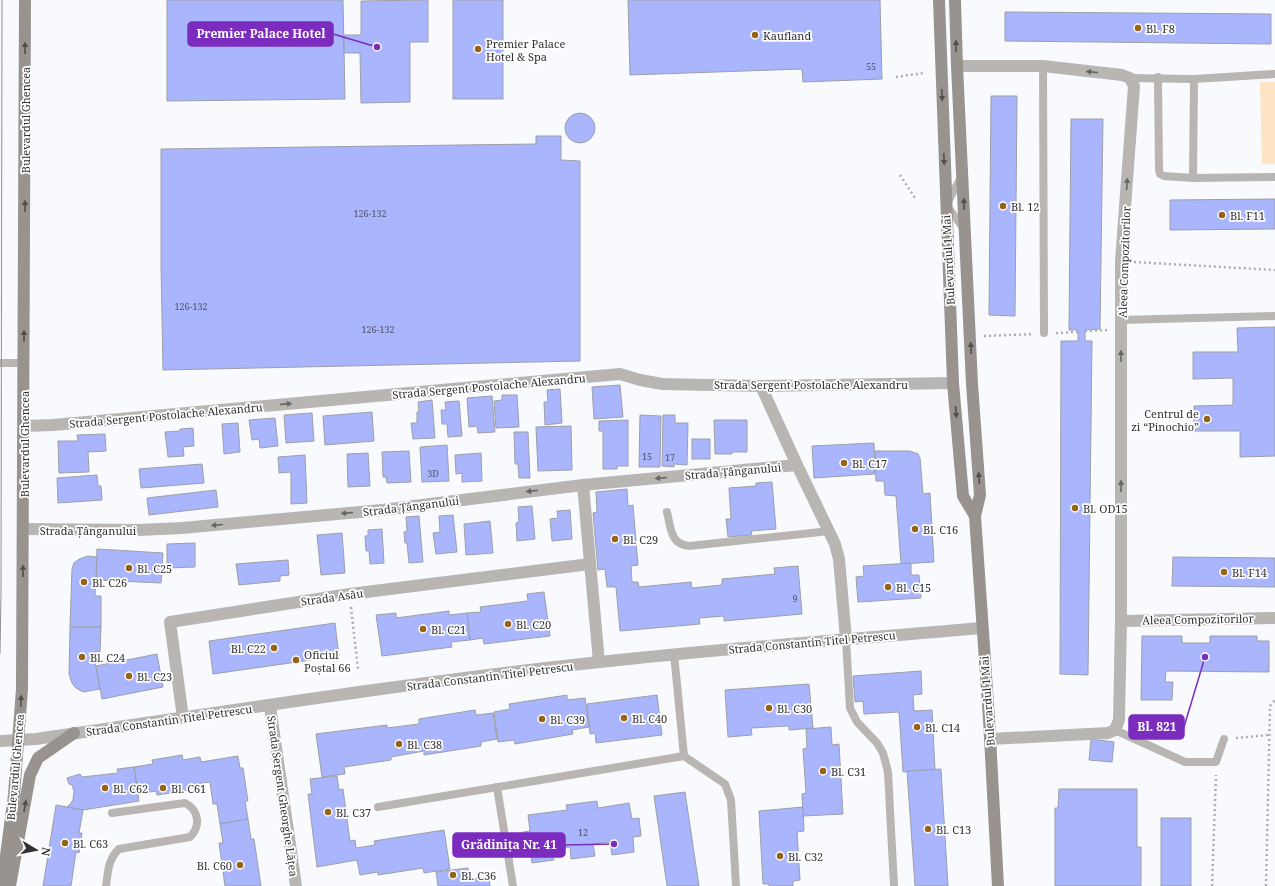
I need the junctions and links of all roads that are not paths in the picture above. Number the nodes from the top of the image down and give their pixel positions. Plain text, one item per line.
1 (25, 0) edge
2 (939, 0) edge
3 (955, 0) edge
4 (957, 66) junction
5 (1043, 66) junction
6 (1274, 74) edge
7 (1158, 77) junction
8 (1130, 78) junction
9 (1194, 78) junction
10 (962, 176) junction
11 (1275, 176) edge
12 (1193, 178) junction
13 (946, 205) junction
14 (965, 230) junction
15 (1275, 316) edge
16 (1121, 325) junction
17 (1044, 333) dead end
18 (0, 363) edge
19 (24, 363) junction
20 (954, 383) junction
21 (761, 386) junction
22 (24, 426) junction
23 (797, 465) junction
24 (583, 485) junction
25 (667, 512) dead end
26 (974, 516) junction
27 (23, 529) junction
28 (830, 531) junction
29 (590, 564) junction
30 (1275, 618) edge
31 (1121, 621) junction
32 (982, 628) junction
33 (846, 639) junction
34 (674, 654) junction
35 (599, 662) junction
36 (270, 706) junction
37 (183, 718) junction
38 (1115, 730) junction
39 (74, 733) junction
40 (990, 739) junction
41 (1224, 739) road end
42 (19, 740) junction
43 (0, 741) edge
44 (684, 756) junction
45 (497, 787) junction
46 (378, 807) dead end
47 (112, 813) dead end
48 (2, 886) edge
49 (10, 886) edge
50 (106, 886) edge
51 (296, 886) edge
52 (513, 886) edge
53 (736, 886) edge
54 (894, 886) edge
55 (998, 886) edge

19 -> 1 main road, Bulevardul Ghencea
2 -> 13 main road, Bulevardul 1 Mai
4 -> 3 main road, Bulevardul 1 Mai
4 - 5 street
4 - 10 main road, Bulevardul 1 Mai
8 -> 5 street
5 - 17 lane
6 - 9 lane
7 - 8 lane
7 - 9 lane
7 - 12 lane
16 -> 8 street, Aleea Compozitorilor
9 - 12 lane
10 - 13 lane
14 -> 10 main road, Bulevardul 1 Mai
11 - 12 lane
13 - 14 lane
13 - 20 main road, Bulevardul 1 Mai
26 -> 14 main road, Bulevardul 1 Mai
15 - 16 lane
31 -> 16 street, Aleea Compozitorilor
18 - 19 lane
19 - 22 main road, Bulevardul Ghencea
20 - 21 street, Strada Sergent Postolache Alexandru
20 -> 26 main road, Bulevardul 1 Mai
22 -> 21 street, Strada Sergent Postolache Alexandru
21 - 23 street, Strada Țânganului
22 - 27 main road, Bulevardul Ghencea
23 -> 24 street, Strada Țânganului
23 - 28 street, Strada Țânganului
24 -> 27 street, Strada Țânganului
24 - 29 street
25 - 28 lane
26 - 32 main road, Bulevardul 1 Mai
42 -> 27 main road, Bulevardul Ghencea
28 - 33 street, Strada Țânganului
29 - 35 street
29 - 37 street, Strada Asău
30 - 31 street, Aleea Compozitorilor
31 - 38 street, Aleea Compozitorilor
32 - 33 street, Strada Constantin Titel Petrescu
32 - 40 main road, Bulevardul 1 Mai
33 - 34 street, Strada Constantin Titel Petrescu
33 - 54 lane
34 - 35 street, Strada Constantin Titel Petrescu
34 - 44 lane
35 - 36 street, Strada Constantin Titel Petrescu
36 - 37 street, Strada Constantin Titel Petrescu
36 - 51 street, Strada Sergent Gheorghe Lățea
37 - 39 street, Strada Constantin Titel Petrescu
38 - 40 street
38 - 41 lane
39 - 42 street, Strada Constantin Titel Petrescu
49 -> 39 main road
40 - 55 main road, Bulevardul 1 Mai
42 - 43 street, Strada Constantin Titel Petrescu
42 - 48 main road, Bulevardul Ghencea
44 - 45 lane
44 - 53 lane
45 - 46 lane
45 - 52 lane
47 - 50 lane

